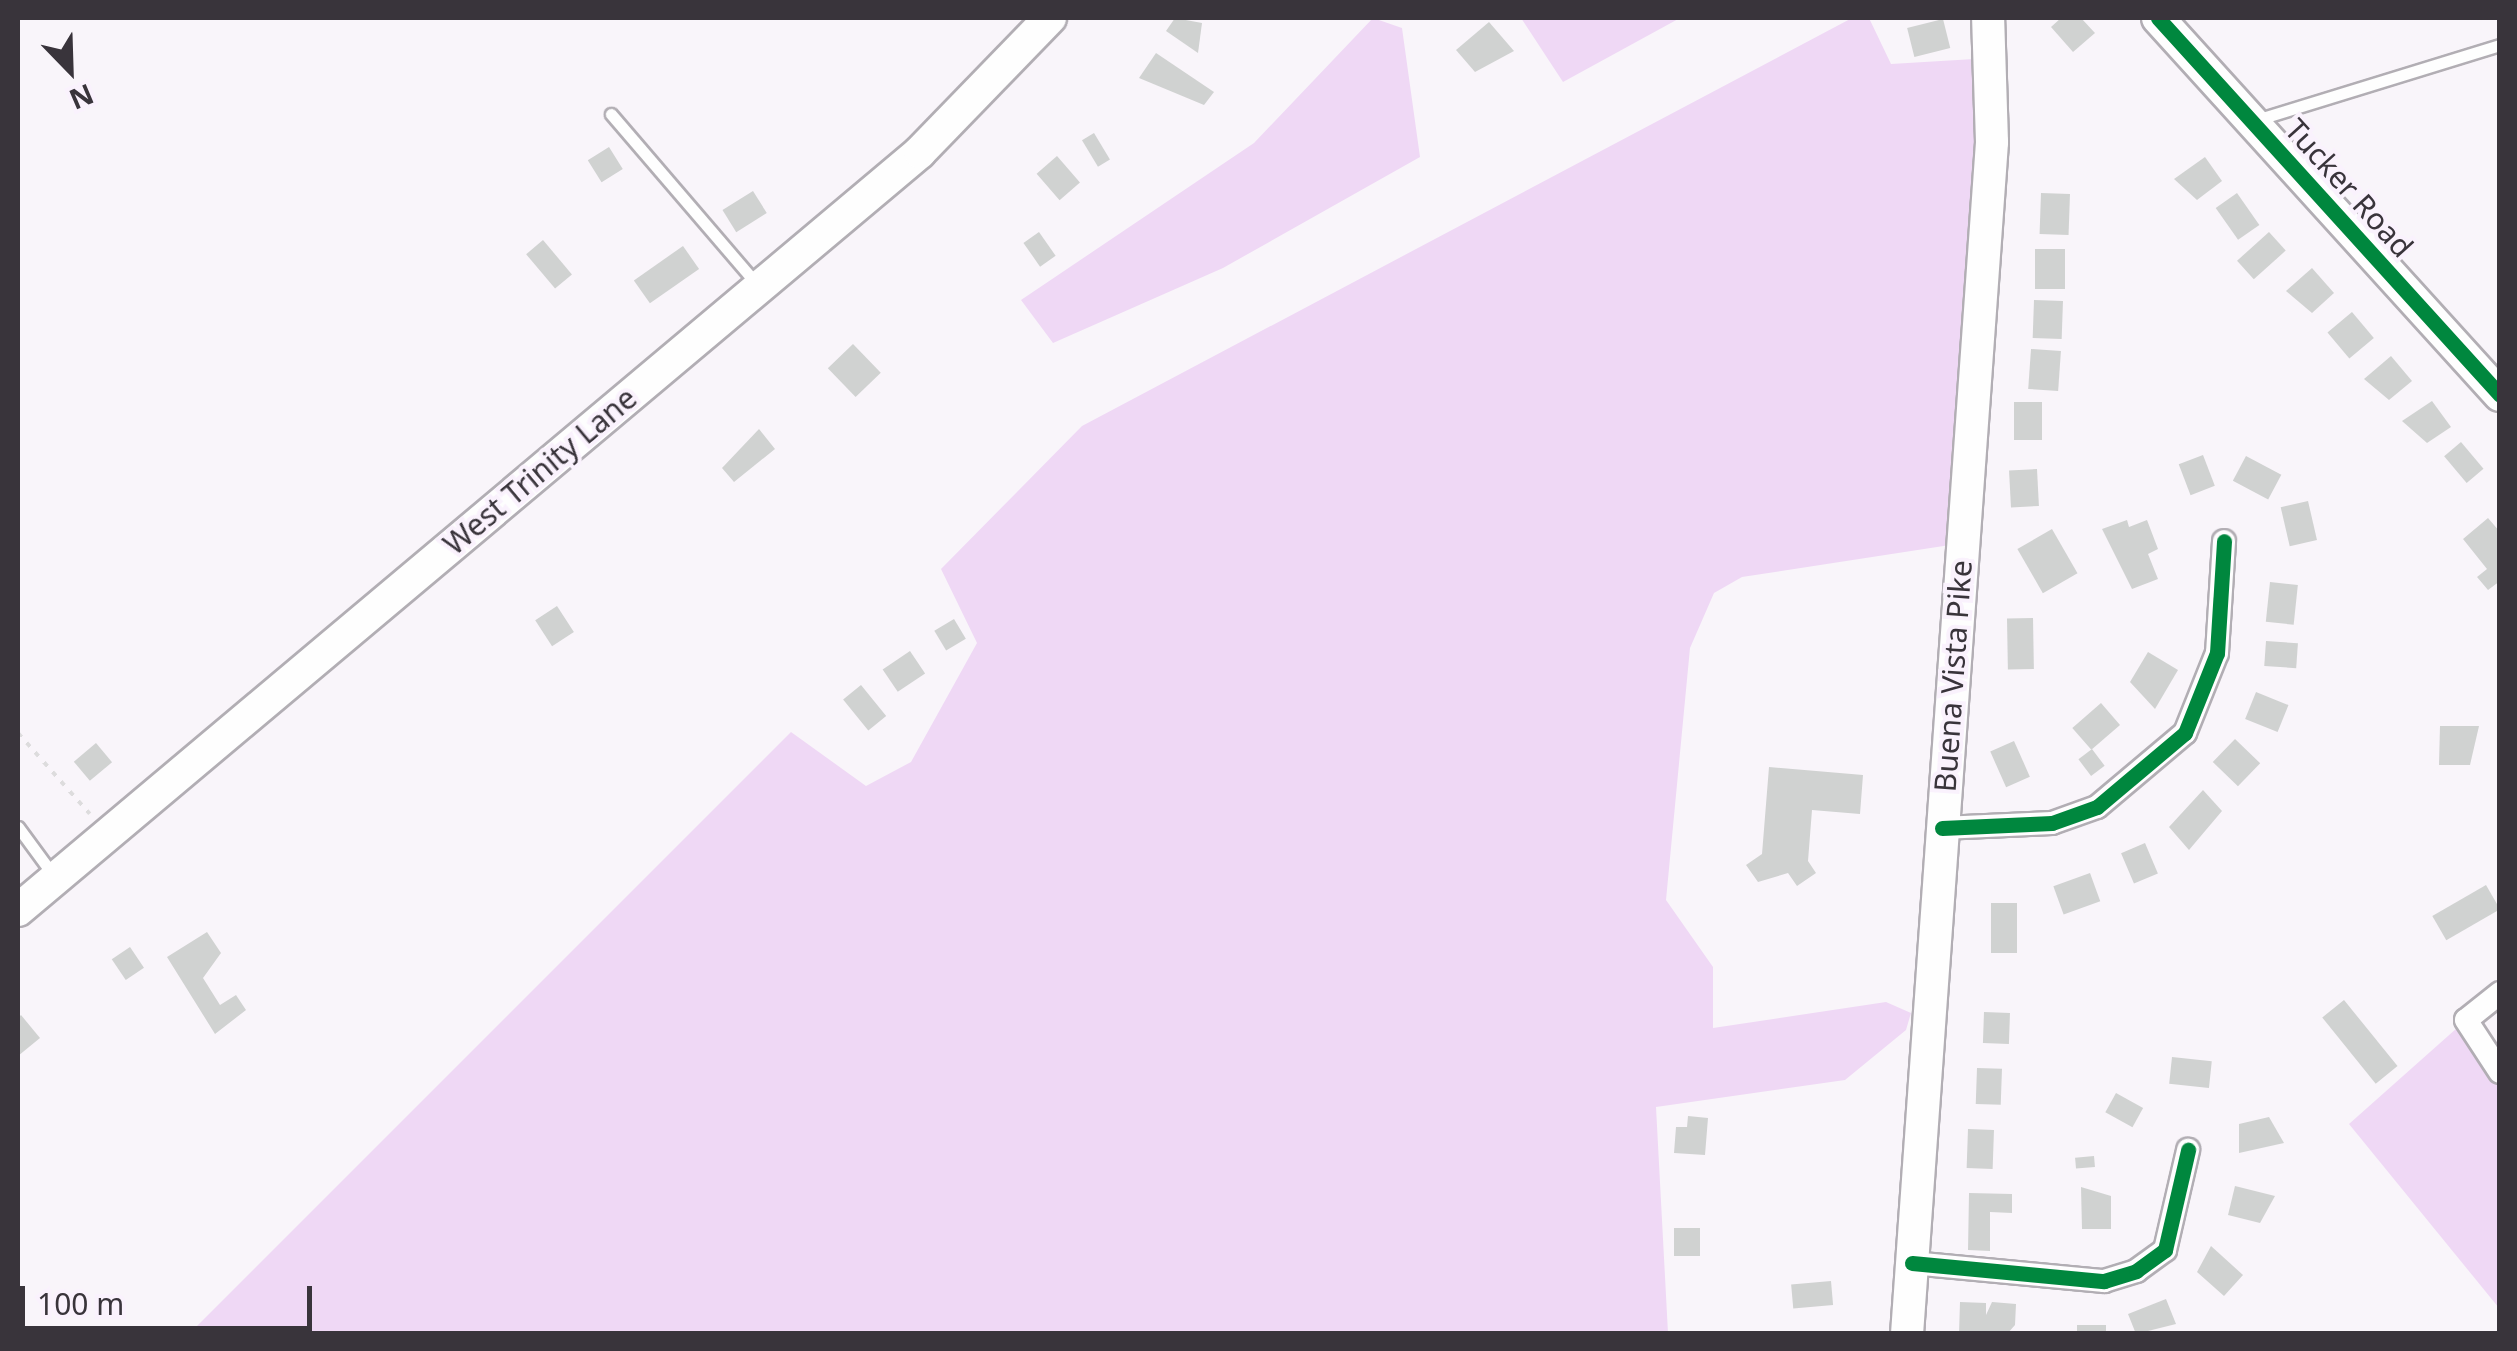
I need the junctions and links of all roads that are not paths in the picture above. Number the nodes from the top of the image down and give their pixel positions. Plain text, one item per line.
1 (1050, 18) edge
2 (1988, 18) edge
3 (2158, 18) edge
4 (2500, 45) edge
5 (611, 114) dead end
6 (2252, 122) junction
7 (759, 286) junction
8 (2500, 395) edge
9 (2224, 541) dead end
10 (18, 827) edge
11 (1942, 828) junction
12 (56, 878) junction
13 (18, 910) edge
14 (2500, 992) edge
15 (2500, 1072) edge
16 (2188, 1150) dead end
17 (1912, 1262) junction
18 (1907, 1334) edge

1 - 7 main road, West Trinity Lane
2 - 11 main road, Buena Vista Pike
3 - 6 main road, Tucker Road
4 - 6 lane
5 - 7 lane
6 - 8 main road, Tucker Road
7 - 12 main road, West Trinity Lane
9 - 11 street
10 - 12 lane
11 - 17 main road, Buena Vista Pike
12 - 13 main road, West Trinity Lane
14 - 15 street
16 - 17 street
17 - 18 main road, Buena Vista Pike

